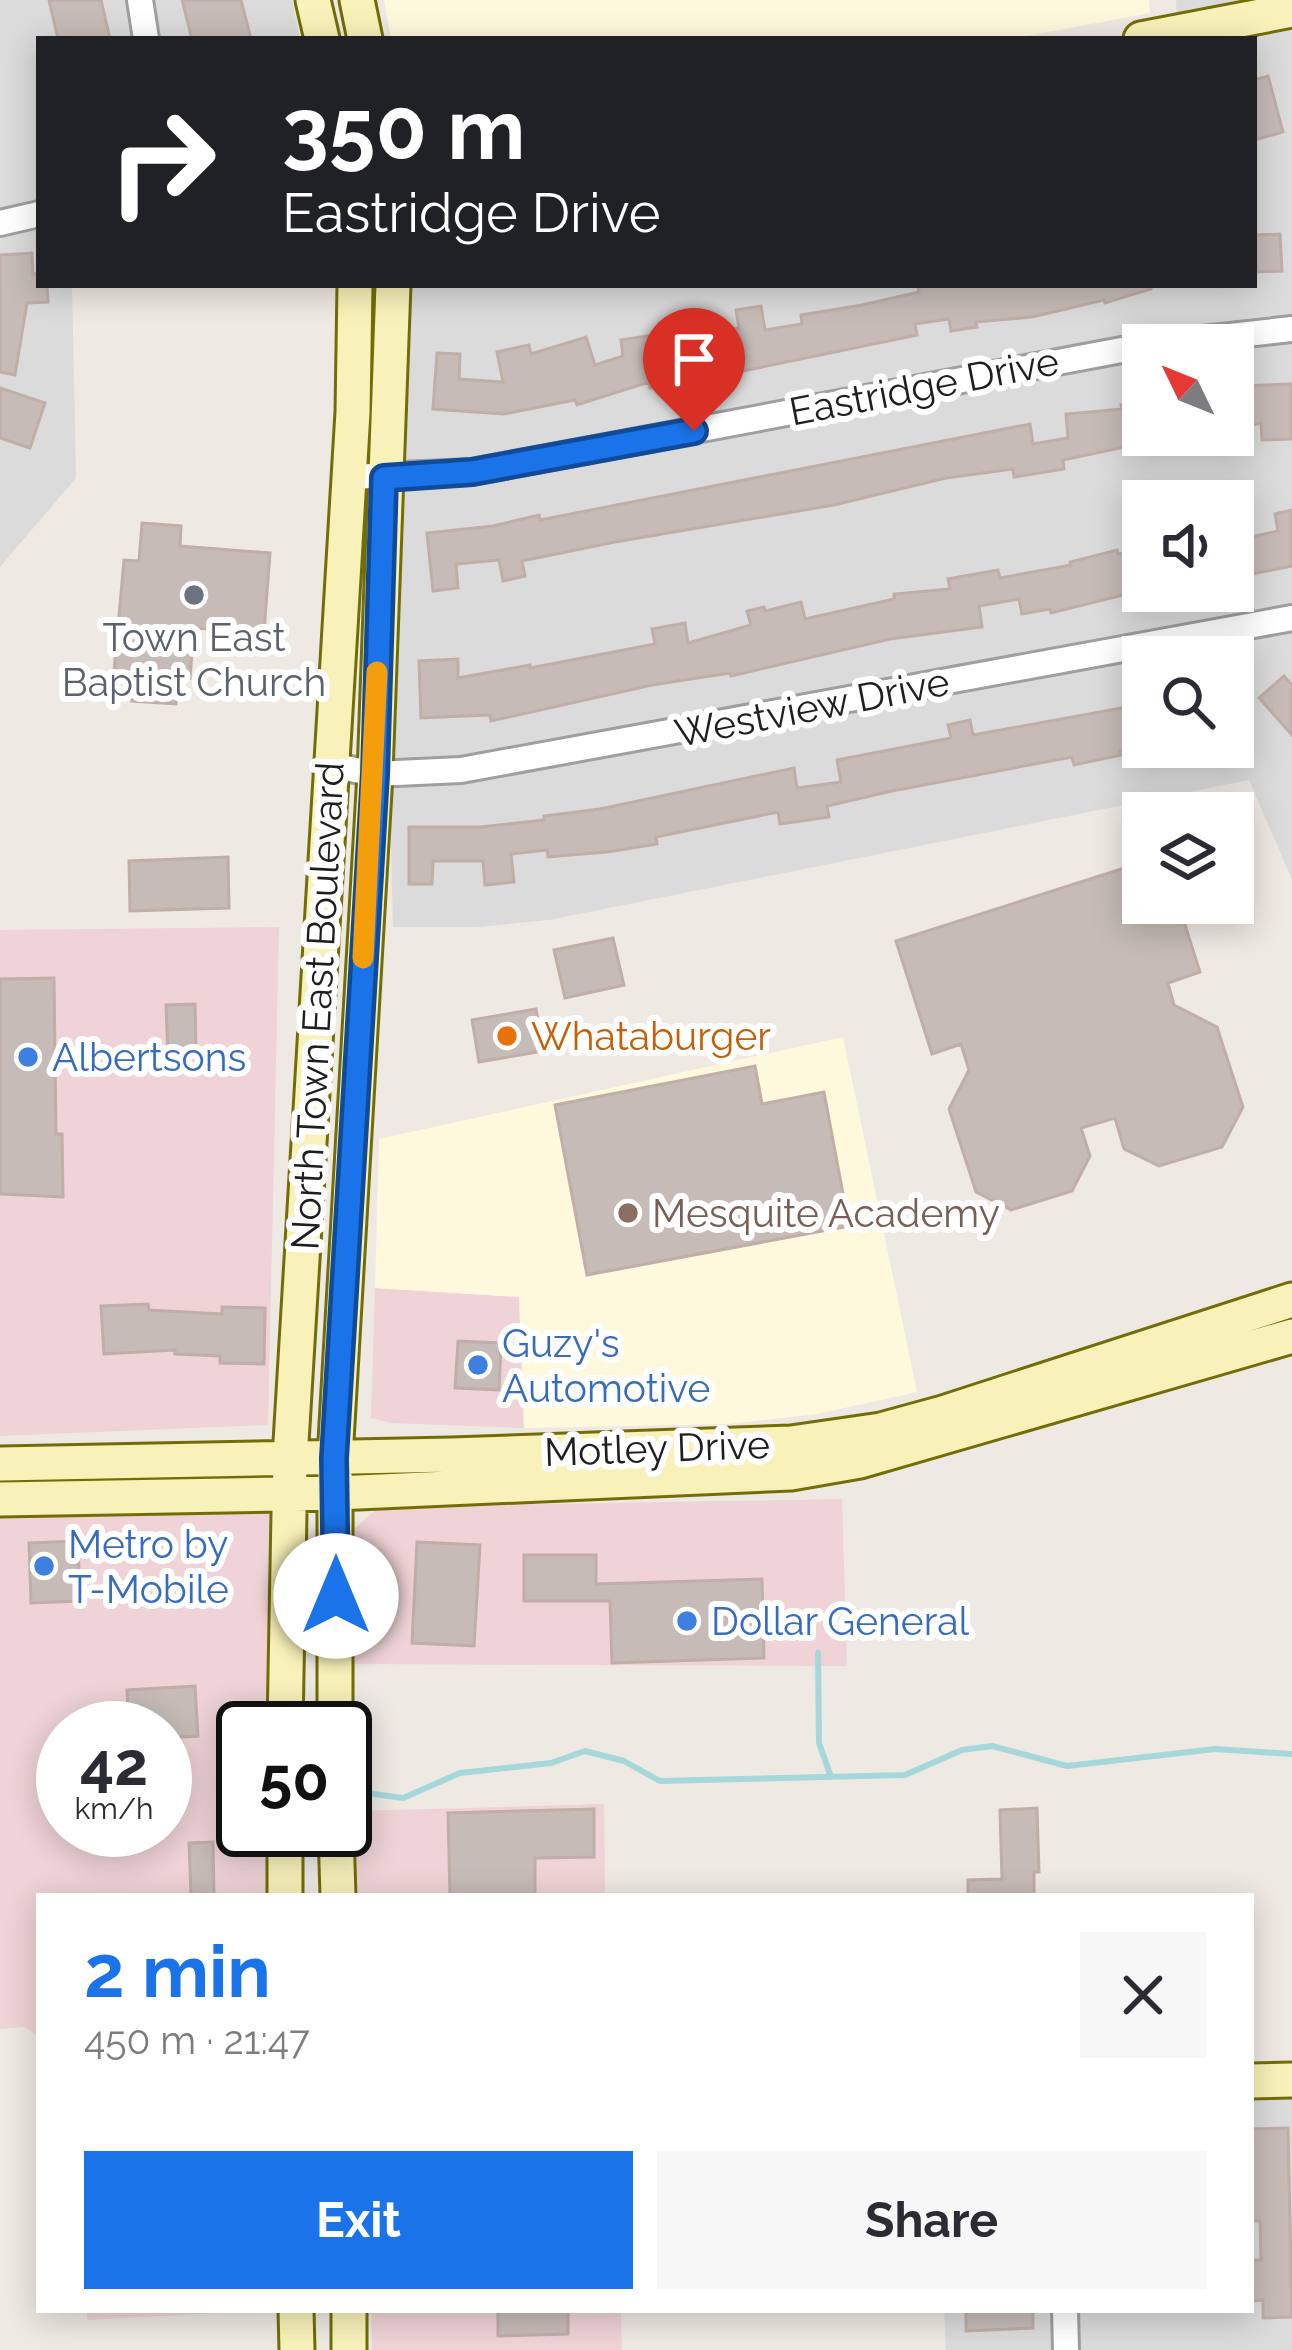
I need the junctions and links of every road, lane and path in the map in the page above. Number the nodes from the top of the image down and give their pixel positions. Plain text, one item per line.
1 (140, 0) edge
2 (313, 0) edge
3 (357, 0) edge
4 (1292, 10) edge
5 (146, 36) edge
6 (321, 36) edge
7 (364, 36) edge
8 (1157, 36) edge
9 (36, 215) edge
10 (0, 223) edge
11 (355, 288) edge
12 (393, 288) edge
13 (1292, 329) edge
14 (1254, 333) edge
15 (1122, 350) edge
16 (349, 477) junction
17 (384, 478) junction
18 (1292, 618) edge
19 (331, 766) junction
20 (375, 774) junction
21 (312, 1095) junction
22 (355, 1096) junction
23 (1292, 1300) edge
24 (1292, 1336) edge
25 (334, 1458) junction
26 (791, 1458) junction
27 (290, 1459) junction
28 (0, 1464) edge
29 (336, 1493) junction
30 (291, 1494) junction
31 (0, 1499) edge
32 (286, 1701) edge
33 (335, 1701) edge
34 (284, 1857) edge
35 (337, 1857) edge
36 (285, 1893) edge
37 (338, 1893) edge
38 (1292, 2080) edge
39 (1254, 2081) edge
40 (296, 2313) edge
41 (349, 2313) edge
42 (1065, 2313) edge
43 (297, 2350) edge
44 (350, 2350) edge
45 (1066, 2350) edge

1 - 5 street
2 - 6 main road
3 - 7 main road
4 - 8 main road
9 - 10 street
11 - 16 main road, North Town East Boulevard
12 - 17 main road, North Town East Boulevard
13 - 14 street, Eastridge Drive
15 - 17 street, Eastridge Drive
16 - 17 street, Eastridge Drive
16 - 19 main road, North Town East Boulevard
17 - 20 main road, North Town East Boulevard
18 - 20 street, Westview Drive
19 - 20 street, Westview Drive
19 - 21 main road, North Town East Boulevard
20 - 22 main road, North Town East Boulevard
21 - 22 main road
21 - 27 main road, North Town East Boulevard
22 - 25 main road, North Town East Boulevard
23 - 26 main road, Motley Drive
24 - 26 main road, Motley Drive
25 - 26 main road, Motley Drive
25 - 27 main road, Motley Drive
25 - 29 main road, North Town East Boulevard
26 - 29 main road, Motley Drive
27 - 28 main road, Motley Drive
27 - 30 main road, North Town East Boulevard
29 - 30 main road, Motley Drive
29 - 33 main road, North Town East Boulevard
30 - 31 main road, Motley Drive
30 - 32 main road, North Town East Boulevard
34 - 36 main road
35 - 37 main road
38 - 39 main road
40 - 43 main road
41 - 44 main road
42 - 45 street

